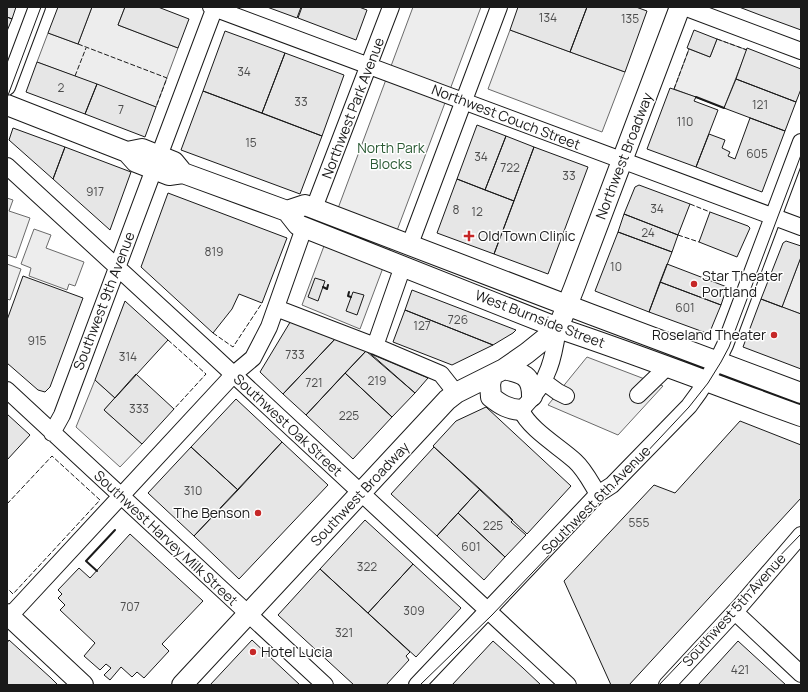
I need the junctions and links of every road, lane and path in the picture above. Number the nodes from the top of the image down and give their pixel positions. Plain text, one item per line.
1 (37, 7) edge
2 (213, 7) edge
3 (391, 7) edge
4 (499, 7) edge
5 (680, 7) edge
6 (684, 7) edge
7 (801, 51) edge
8 (369, 66) junction
9 (7, 88) edge
10 (464, 101) junction
11 (7, 105) edge
12 (801, 142) edge
13 (623, 161) junction
14 (156, 162) junction
15 (7, 166) edge
16 (314, 208) junction
17 (287, 211) junction
18 (773, 217) junction
19 (304, 228) junction
20 (801, 228) edge
21 (410, 244) junction
22 (403, 266) junction
23 (118, 268) junction
24 (568, 304) junction
25 (276, 308) junction
26 (558, 328) junction
27 (375, 346) junction
28 (718, 361) junction
29 (667, 367) junction
30 (498, 372) junction
31 (234, 374) junction
32 (706, 382) junction
33 (7, 390) edge
34 (456, 393) junction
35 (801, 393) edge
36 (638, 395) dead end
37 (532, 396) junction
38 (566, 396) dead end
39 (801, 416) edge
40 (52, 433) junction
41 (361, 493) junction
42 (598, 494) junction
43 (121, 496) junction
44 (801, 535) edge
45 (488, 610) junction
46 (735, 612) junction
47 (248, 614) junction
48 (8, 617) edge
49 (801, 674) edge
50 (83, 685) edge
51 (182, 685) edge
52 (325, 685) edge
53 (417, 685) edge
54 (568, 685) edge
55 (667, 685) edge

1 - 9 street
2 - 8 street, Northwest Couch Street
2 - 14 street, Southwest 9th Avenue
3 - 8 street, Northwest Park Avenue
4 - 10 street
5 - 13 main road, Northwest Broadway
6 - 7 street
8 - 10 street, Northwest Couch Street
8 - 16 street, Northwest Park Avenue
10 - 13 street, Northwest Couch Street
10 - 21 street
11 - 14 main road, West Burnside Street
12 - 18 street, Southwest 6th Avenue
13 - 18 street, Northwest Couch Street
13 - 24 main road, Northwest Broadway
14 - 17 main road, West Burnside Street
14 - 23 street, Southwest 9th Avenue
15 - 23 street, Southwest Oak Street
16 - 17 main road, West Burnside Street
16 - 21 main road, West Burnside Street
17 - 19 main road, West Burnside Street
18 - 20 street, Northwest Couch Street
18 - 28 street, Southwest 6th Avenue
19 - 22 main road, West Burnside Street
19 - 25 street
21 - 24 main road, West Burnside Street
22 - 26 main road, West Burnside Street
22 - 27 street
23 - 31 street, Southwest Oak Street
23 - 40 street, Southwest 9th Avenue
24 - 26 main road, Southwest Broadway
24 - 28 main road, West Burnside Street
25 - 27 street
25 - 31 street
26 - 29 main road, West Burnside Street
26 - 30 main road, Southwest Broadway
26 - 37 street, Southwest Broadway
27 - 34 street
28 - 32 street, Southwest 6th Avenue
28 - 35 main road, West Burnside Street
29 - 32 main road, West Burnside Street
29 - 36 street
30 - 34 main road, Southwest Broadway
30 - 37 main road
30 - 37 main road
31 - 41 street, Southwest Oak Street
31 - 43 street
32 - 39 main road, West Burnside Street
32 - 42 street, Southwest 6th Avenue
33 - 40 street, Southwest Harvey Milk Street
34 - 41 main road, Southwest Broadway
37 - 38 street
37 - 42 street
40 - 43 street, Southwest Harvey Milk Street
41 - 45 street, Southwest Oak Street
41 - 47 main road, Southwest Broadway
42 - 45 street, Southwest 6th Avenue
43 - 47 street, Southwest Harvey Milk Street
43 - 48 street
44 - 46 street, Southwest 5th Avenue
45 - 53 street, Southwest 6th Avenue
45 - 54 street, Southwest Oak Street
46 - 49 street
46 - 55 street, Southwest 5th Avenue
47 - 51 main road, Southwest Broadway
47 - 52 street, Southwest Harvey Milk Street
48 - 50 main road

